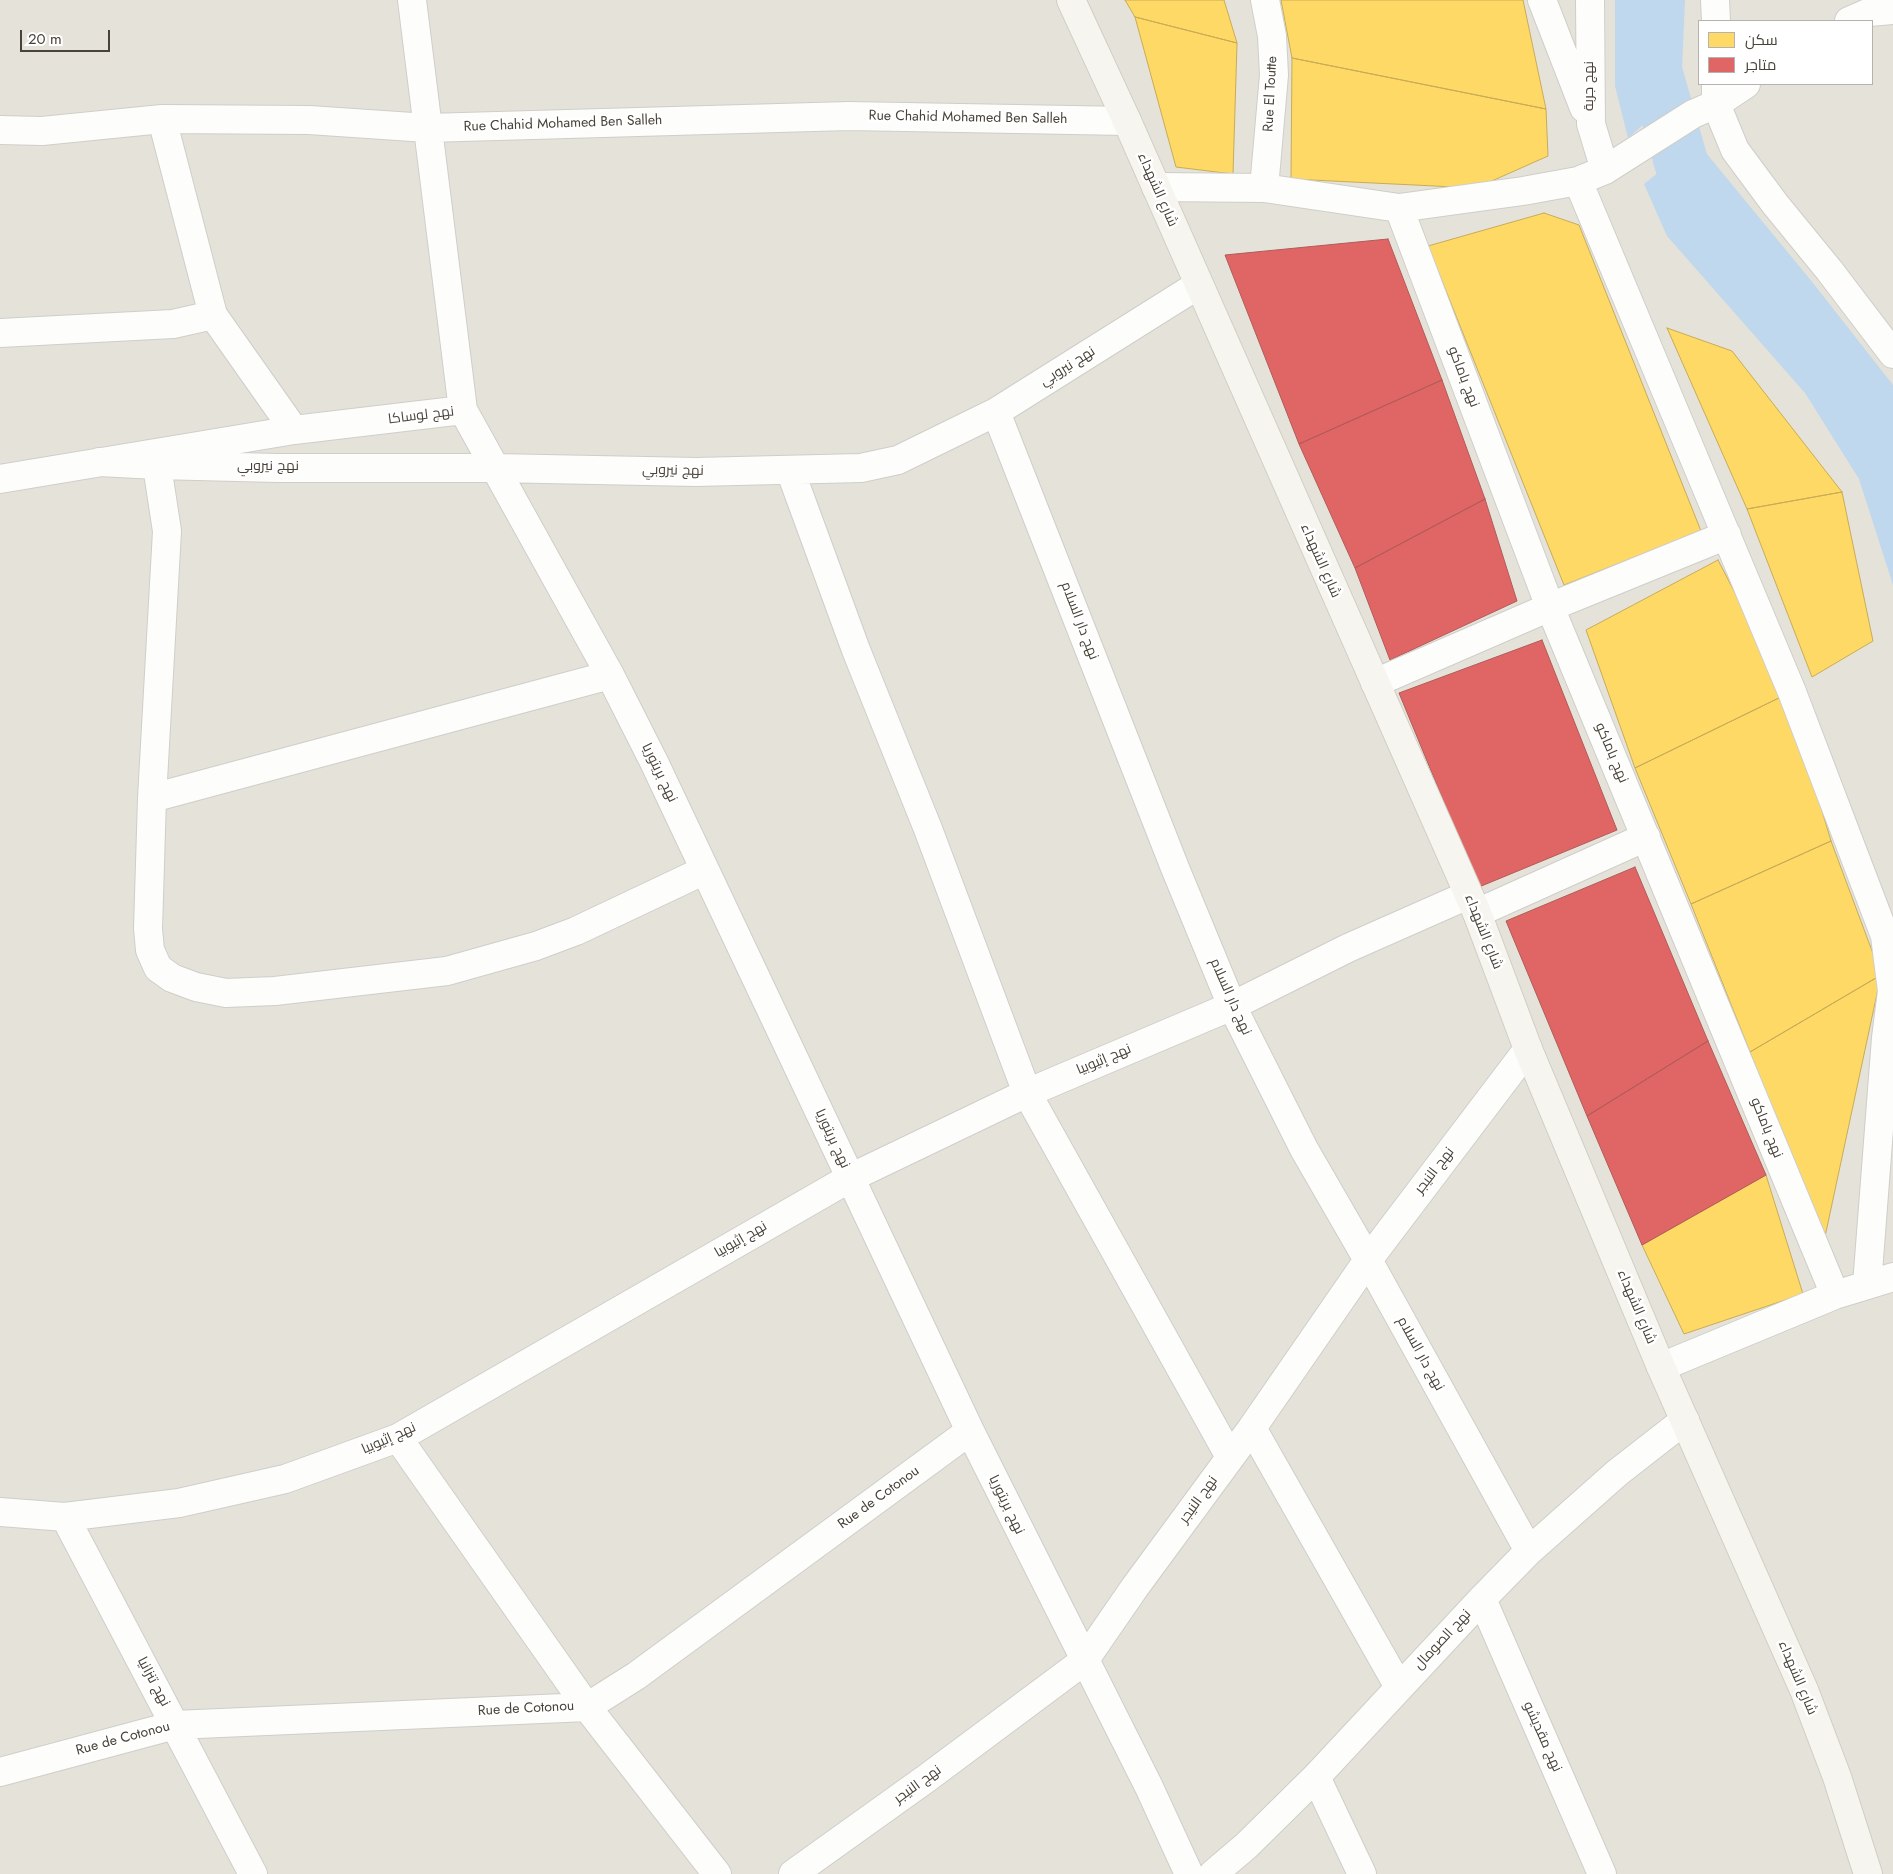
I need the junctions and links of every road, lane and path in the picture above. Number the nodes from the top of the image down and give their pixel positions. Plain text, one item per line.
1 (412, 0) edge
2 (1071, 0) edge
3 (1265, 0) edge
4 (1542, 0) edge
5 (1590, 0) edge
6 (1716, 0) edge
7 (1893, 10) edge
8 (1716, 20) edge
9 (1851, 20) edge
10 (1744, 85) edge
11 (1708, 100) edge
12 (162, 119) junction
13 (1127, 121) junction
14 (1591, 124) junction
15 (427, 128) junction
16 (0, 130) edge
17 (1605, 170) junction
18 (1578, 181) junction
19 (1156, 186) junction
20 (1264, 188) junction
21 (1399, 208) junction
22 (1198, 285) junction
23 (213, 315) junction
24 (0, 332) edge
25 (1893, 354) edge
26 (463, 410) junction
27 (996, 412) junction
28 (294, 430) junction
29 (156, 459) junction
30 (494, 468) junction
31 (790, 470) junction
32 (0, 479) edge
33 (1727, 535) junction
34 (1550, 607) junction
35 (610, 675) junction
36 (1375, 683) junction
37 (152, 798) junction
38 (1646, 837) junction
39 (705, 870) junction
40 (1473, 904) junction
41 (1232, 1006) junction
42 (1528, 1050) junction
43 (1027, 1093) junction
44 (850, 1178) junction
45 (1368, 1260) junction
46 (1893, 1277) edge
47 (1867, 1285) junction
48 (1835, 1294) junction
49 (1661, 1367) junction
50 (1685, 1420) junction
51 (1252, 1428) junction
52 (970, 1431) junction
53 (398, 1438) junction
54 (1230, 1457) junction
55 (0, 1512) edge
56 (65, 1518) junction
57 (1529, 1552) junction
58 (1482, 1599) junction
59 (1084, 1661) junction
60 (1399, 1686) junction
61 (587, 1707) junction
62 (175, 1725) junction
63 (0, 1772) edge
64 (1316, 1777) junction
65 (253, 1874) edge
66 (716, 1874) edge
67 (793, 1874) edge
68 (1189, 1874) edge
69 (1213, 1874) edge
70 (1362, 1874) edge
71 (1602, 1874) edge
72 (1868, 1874) edge

1 - 15 street, نهج لوساكا
2 - 13 main road, شارع الشهداء
3 - 20 street, Rue El Toutte
4 - 14 street
5 - 14 street, نهج جربة
6 - 8 street
7 - 9 street
10 - 11 street
11 - 17 street
11 - 25 street
12 - 15 street, Rue Chahid Mohamed Ben Salleh
12 - 16 street, Rue Chahid Mohamed Ben Salleh
12 - 23 street
13 - 15 street, Rue Chahid Mohamed Ben Salleh
13 - 19 main road, شارع الشهداء
14 - 17 street, نهج جربة
15 - 26 street, نهج لوساكا
17 - 18 street
18 - 21 street
18 - 33 street
19 - 20 street
19 - 22 main road, شارع الشهداء
20 - 21 street
21 - 34 street, نهج باماكو
22 - 27 street, نهج نيروبي
22 - 36 main road, شارع الشهداء
23 - 24 street
23 - 28 street
26 - 28 street, نهج لوساكا
26 - 30 street, نهج بريتوريا
27 - 31 street, نهج نيروبي
27 - 41 street, نهج دار السلام
28 - 29 street, نهج لوساكا
29 - 30 street, نهج نيروبي
29 - 32 street, نهج لوساكا
29 - 37 street
30 - 31 street, نهج نيروبي
30 - 35 street, نهج بريتوريا
31 - 43 street
33 - 34 street
33 - 47 street
34 - 36 street
34 - 38 street, نهج باماكو
35 - 37 street
35 - 39 street, نهج بريتوريا
36 - 40 main road, شارع الشهداء
37 - 39 street
38 - 40 street, نهج إثيوبيا
38 - 48 street, نهج باماكو
39 - 44 street, نهج بريتوريا
40 - 41 street, نهج إثيوبيا
40 - 42 main road, شارع الشهداء
41 - 43 street, نهج إثيوبيا
41 - 45 street, نهج دار السلام
42 - 45 street, نهج النيجر
42 - 49 main road, شارع الشهداء
43 - 44 street, نهج إثيوبيا
43 - 54 street
44 - 52 street, نهج بريتوريا
44 - 53 street, نهج إثيوبيا
45 - 51 street, نهج النيجر
45 - 57 street, نهج دار السلام
46 - 47 street
47 - 48 street
48 - 49 street
49 - 50 main road, شارع الشهداء
50 - 57 street, نهج الصومال
50 - 72 main road, شارع الشهداء
51 - 54 street, نهج النيجر
51 - 60 street
52 - 59 street, نهج بريتوريا
52 - 61 street, Rue de Cotonou
53 - 56 street, نهج إثيوبيا
53 - 61 street
54 - 59 street, نهج النيجر
55 - 56 street, نهج إثيوبيا
56 - 62 street, نهج تنزانيا
57 - 58 street, نهج الصومال
58 - 60 street, نهج الصومال
58 - 71 street, نهج مقديشو
59 - 67 street, نهج النيجر
59 - 68 street, نهج بريتوريا
60 - 64 street, نهج الصومال
61 - 62 street, Rue de Cotonou
61 - 66 street
62 - 63 street, Rue de Cotonou
62 - 65 street, نهج تنزانيا
64 - 69 street, نهج الصومال
64 - 70 street

